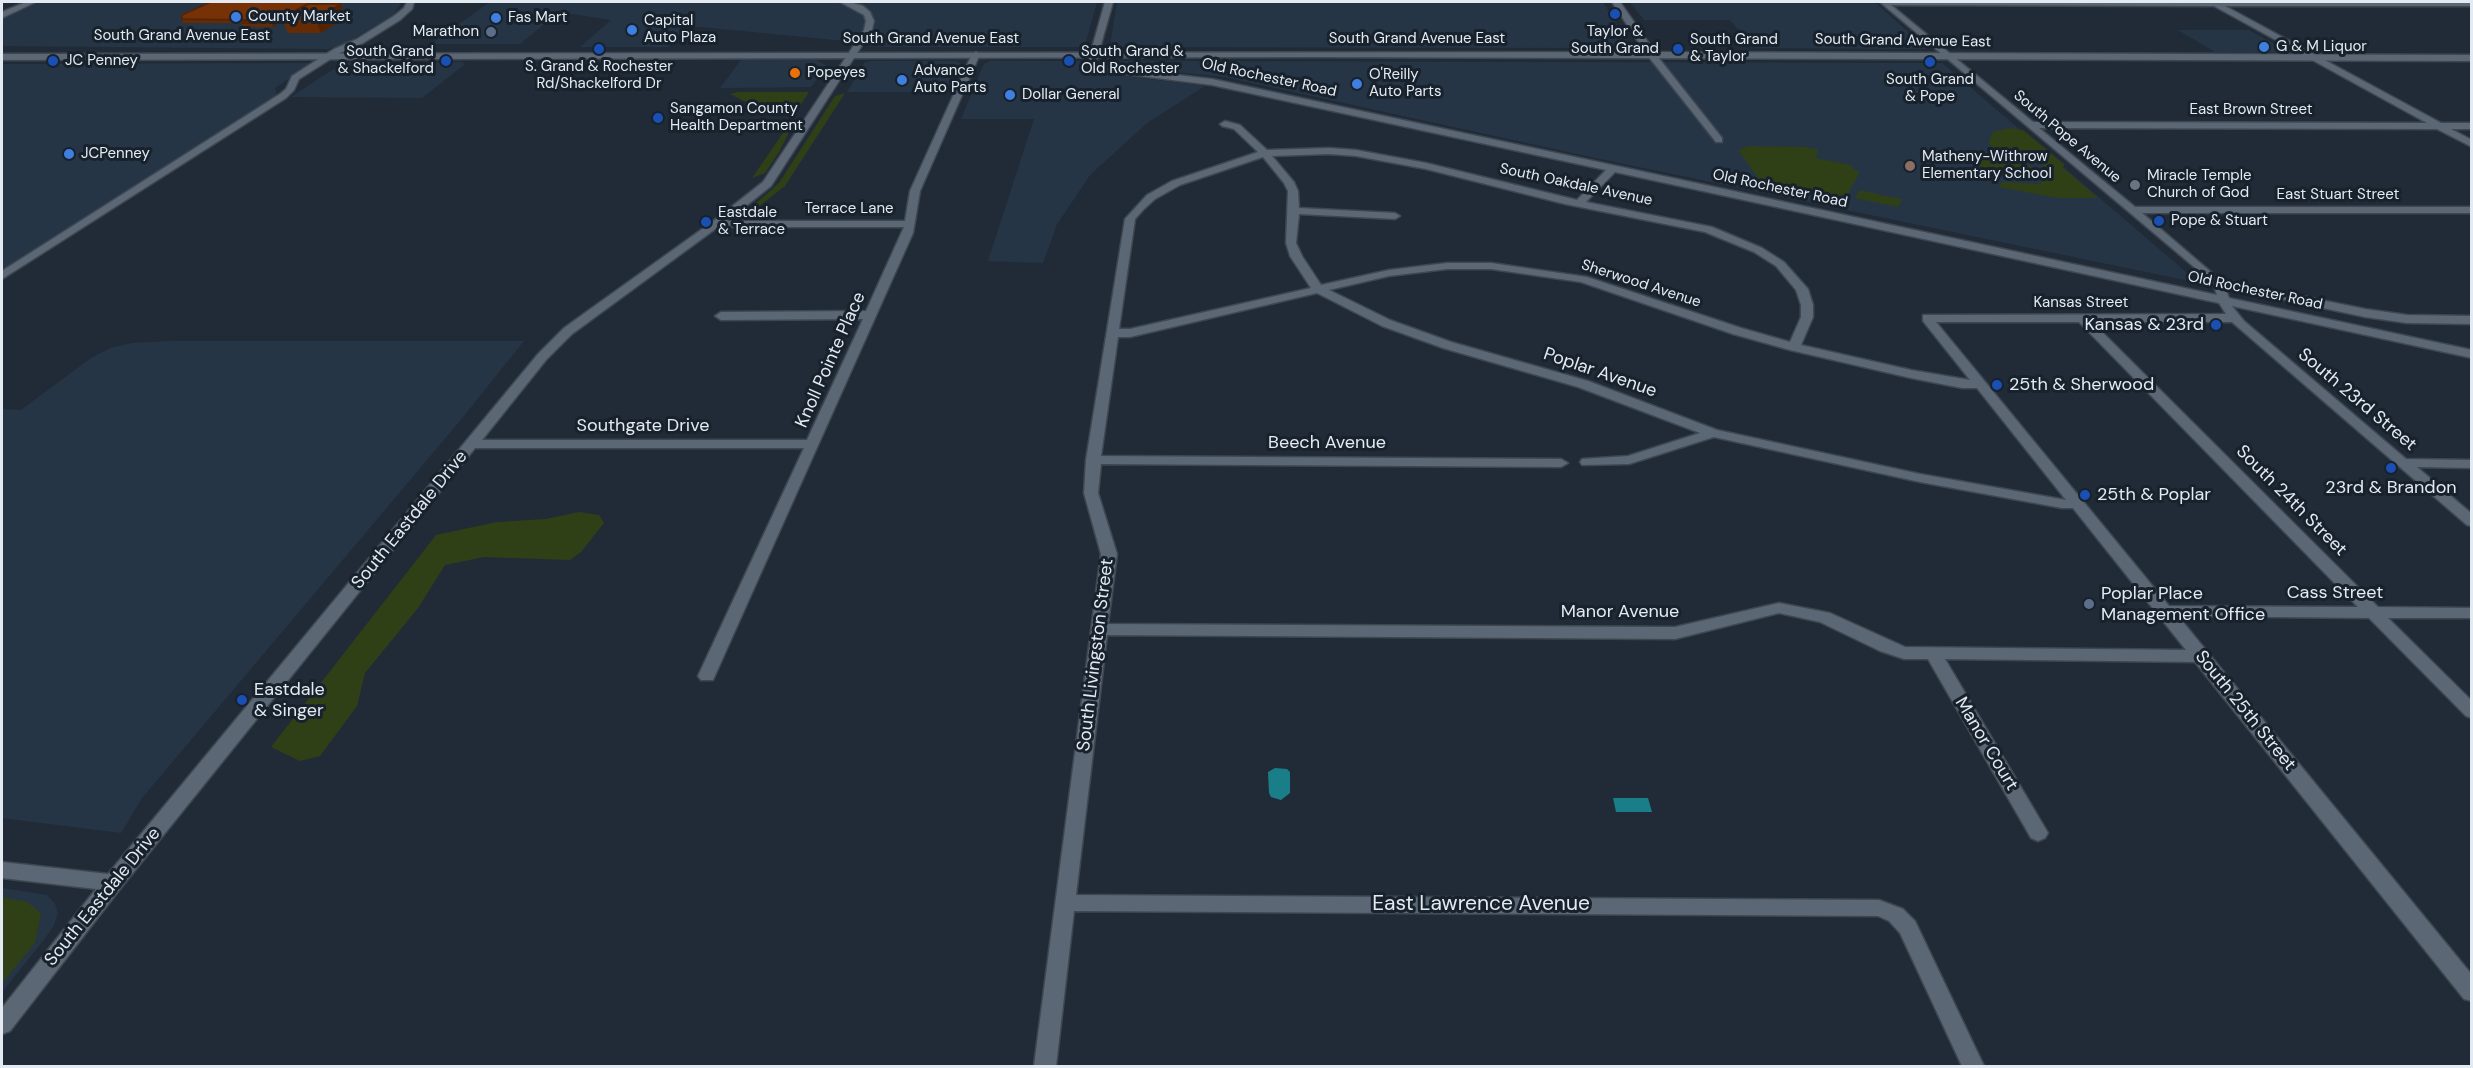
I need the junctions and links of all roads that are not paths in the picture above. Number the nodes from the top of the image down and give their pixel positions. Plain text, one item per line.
1 (12, 2) edge
2 (32, 2) edge
3 (410, 2) edge
4 (844, 2) edge
5 (1109, 2) edge
6 (1616, 2) edge
7 (1884, 2) edge
8 (2213, 3) edge
9 (2472, 4) edge
10 (2, 6) edge
11 (2, 15) edge
12 (360, 41) junction
13 (2, 49) edge
14 (358, 52) junction
15 (340, 54) junction
16 (851, 54) junction
17 (976, 54) junction
18 (1095, 54) junction
19 (1651, 54) junction
20 (2, 57) edge
21 (327, 57) junction
22 (1948, 57) junction
23 (2313, 58) junction
24 (2472, 58) edge
25 (294, 84) junction
26 (1225, 124) dead end
27 (2030, 125) junction
28 (2437, 126) junction
29 (2472, 126) edge
30 (1719, 140) dead end
31 (2472, 144) edge
32 (1265, 153) junction
33 (1612, 169) junction
34 (1579, 204) junction
35 (2132, 210) junction
36 (2472, 210) edge
37 (1294, 211) junction
38 (1395, 216) dead end
39 (716, 224) junction
40 (910, 224) junction
41 (2, 276) edge
42 (2216, 282) junction
43 (1318, 289) junction
44 (2225, 301) junction
45 (870, 315) junction
46 (721, 316) dead end
47 (1927, 318) joint
48 (2082, 318) junction
49 (2234, 318) junction
50 (2472, 320) edge
51 (1113, 333) junction
52 (1794, 347) junction
53 (2472, 354) edge
54 (1980, 384) junction
55 (1713, 434) junction
56 (472, 444) junction
57 (813, 444) junction
58 (1094, 460) junction
59 (1587, 462) dead end
60 (1561, 463) dead end
61 (2404, 463) junction
62 (2472, 464) edge
63 (2078, 504) junction
64 (2472, 522) edge
65 (2163, 611) junction
66 (2374, 613) junction
67 (2472, 613) edge
68 (1100, 629) junction
69 (1934, 655) junction
70 (2200, 656) junction
71 (707, 676) dead end
72 (2472, 712) edge
73 (2038, 832) dead end
74 (2, 870) edge
75 (114, 883) junction
76 (1065, 903) junction
77 (2472, 992) edge
78 (2, 1024) edge
79 (1045, 1066) edge
80 (1973, 1066) edge

1 - 10 main road
2 - 11 main road
3 - 12 street
4 - 16 street
5 - 18 street
6 - 19 main road
7 - 8 street
7 - 22 street, South Pope Avenue
8 - 9 street
8 - 23 street
12 - 14 street
12 - 15 street
13 - 15 main road, South Grand Avenue East
14 - 15 main road, South Grand Avenue East
14 - 16 main road, South Grand Avenue East
15 - 21 main road, South Grand Avenue East
15 - 25 street
16 - 17 main road, South Grand Avenue East
16 - 39 street, South Eastdale Drive
17 - 18 main road, South Grand Avenue East
17 - 40 street, Knoll Pointe Place
18 - 19 main road, South Grand Avenue East
18 - 33 street, Old Rochester Road
19 - 22 main road, South Grand Avenue East
19 - 30 street
20 - 21 main road, South Grand Avenue East
21 - 25 street
22 - 23 main road, South Grand Avenue East
22 - 27 street, South Pope Avenue
23 - 24 main road, South Grand Avenue East
23 - 28 street
25 - 41 street
26 - 32 street, Poplar Avenue
27 - 28 street, East Brown Street
27 - 35 street, South Pope Avenue
28 - 29 street, East Brown Street
28 - 31 street
32 - 34 street, South Oakdale Avenue
32 - 37 street, Poplar Avenue
32 - 51 street, South Livingston Street
33 - 34 street
33 - 44 street, Old Rochester Road
34 - 52 street, South Oakdale Avenue
35 - 36 street, East Stuart Street
35 - 42 street, South Pope Avenue
37 - 38 street
37 - 43 street, Poplar Avenue
39 - 40 street, Terrace Lane
39 - 56 street, South Eastdale Drive
40 - 45 street, Knoll Pointe Place
42 - 44 street, South Pope Avenue
42 - 50 street
43 - 51 street, Sherwood Avenue
43 - 52 street, Sherwood Avenue
43 - 55 street, Poplar Avenue
44 - 49 street, South 23rd Street
44 - 53 street, Old Rochester Road
45 - 46 street
45 - 57 street, Knoll Pointe Place
47 - 48 street, Kansas Street
47 - 54 street, South 25th Street
48 - 49 street, Kansas Street
48 - 66 street, South 24th Street
49 - 61 street, South 23rd Street
51 - 58 street, South Livingston Street
52 - 54 street, Sherwood Avenue
54 - 63 street, South 25th Street
55 - 59 street
55 - 63 street, Poplar Avenue
56 - 57 street, Southgate Drive
56 - 75 street, South Eastdale Drive
57 - 71 street, Knoll Pointe Place
58 - 60 street, Beech Avenue
58 - 68 street, South Livingston Street
61 - 62 street
61 - 64 street, South 23rd Street
63 - 65 street, South 25th Street
65 - 66 street, Cass Street
65 - 70 street, South 25th Street
66 - 67 street, Cass Street
66 - 72 street, South 24th Street
68 - 69 street, Manor Avenue
68 - 76 street, South Livingston Street
69 - 70 street, Manor Avenue
69 - 73 street, Manor Court
70 - 77 street, South 25th Street
74 - 75 street
75 - 78 street, South Eastdale Drive
76 - 79 street, South Livingston Street
76 - 80 street, East Lawrence Avenue

